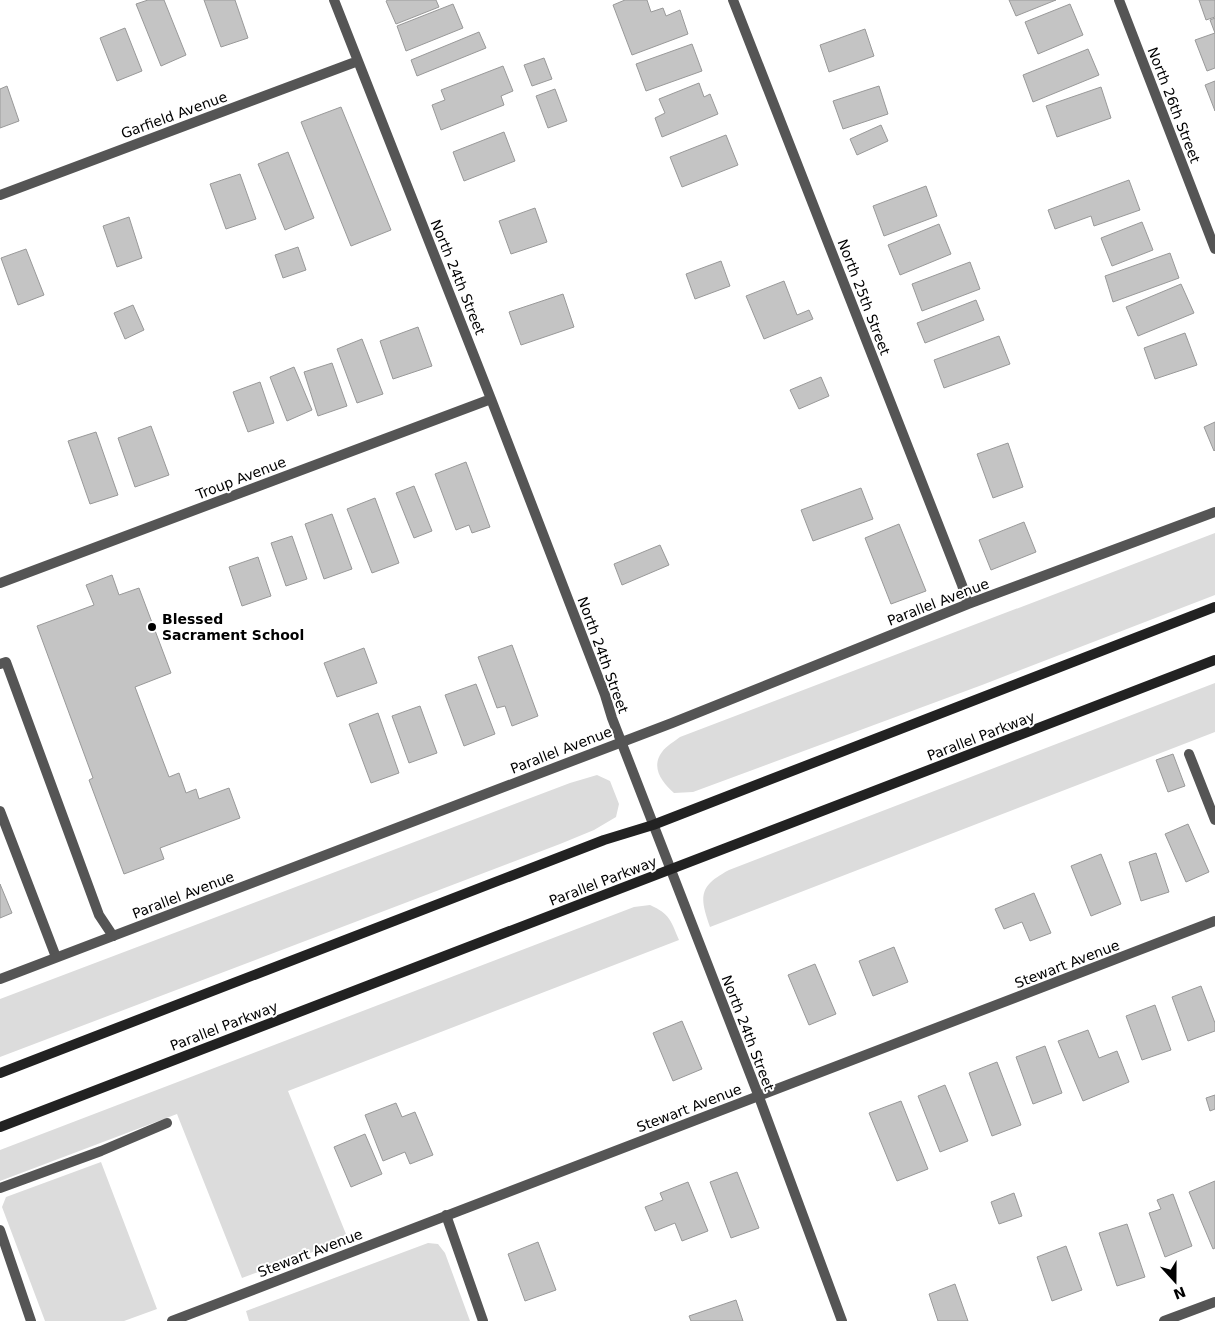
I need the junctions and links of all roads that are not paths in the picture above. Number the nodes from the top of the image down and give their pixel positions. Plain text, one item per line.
1 (334, 0) edge
2 (733, 0) edge
3 (1119, 0) edge
4 (358, 61) junction
5 (0, 195) edge
6 (1215, 248) edge
7 (491, 399) junction
8 (1215, 512) edge
9 (0, 584) edge
10 (968, 604) junction
11 (1215, 607) edge
12 (1215, 660) edge
13 (0, 664) edge
14 (622, 741) junction
15 (1189, 754) dead end
16 (0, 811) edge
17 (1215, 820) edge
18 (652, 825) junction
19 (670, 870) junction
20 (1215, 921) edge
21 (113, 936) junction
22 (56, 957) junction
23 (0, 978) edge
24 (0, 1072) edge
25 (759, 1097) junction
26 (167, 1123) dead end
27 (0, 1127) edge
28 (0, 1188) edge
29 (446, 1215) junction
30 (0, 1230) edge
31 (1215, 1302) edge
32 (31, 1321) edge
33 (172, 1321) edge
34 (483, 1321) edge
35 (842, 1321) edge
36 (1164, 1321) edge

1 - 4 street, North 24th Street
2 - 10 street, North 25th Street
3 - 6 street, North 26th Street
4 - 5 street, Garfield Avenue
4 - 7 street, North 24th Street
7 - 9 street, Troup Avenue
7 - 14 street, North 24th Street
8 - 10 street, Parallel Avenue
10 - 14 street, Parallel Avenue
11 - 18 main road
12 - 19 main road, Parallel Parkway
13 - 21 street
14 - 18 street, North 24th Street
14 - 21 street, Parallel Avenue
15 - 17 street
16 - 22 street
18 - 19 street, North 24th Street
18 - 24 main road
19 - 25 street, North 24th Street
19 - 27 main road, Parallel Parkway
20 - 25 street, Stewart Avenue
21 - 22 street, Parallel Avenue
22 - 23 street, Parallel Avenue
25 - 29 street, Stewart Avenue
25 - 35 street, North 24th Street
26 - 28 street
29 - 33 street, Stewart Avenue
29 - 34 street
30 - 32 street
31 - 36 street

